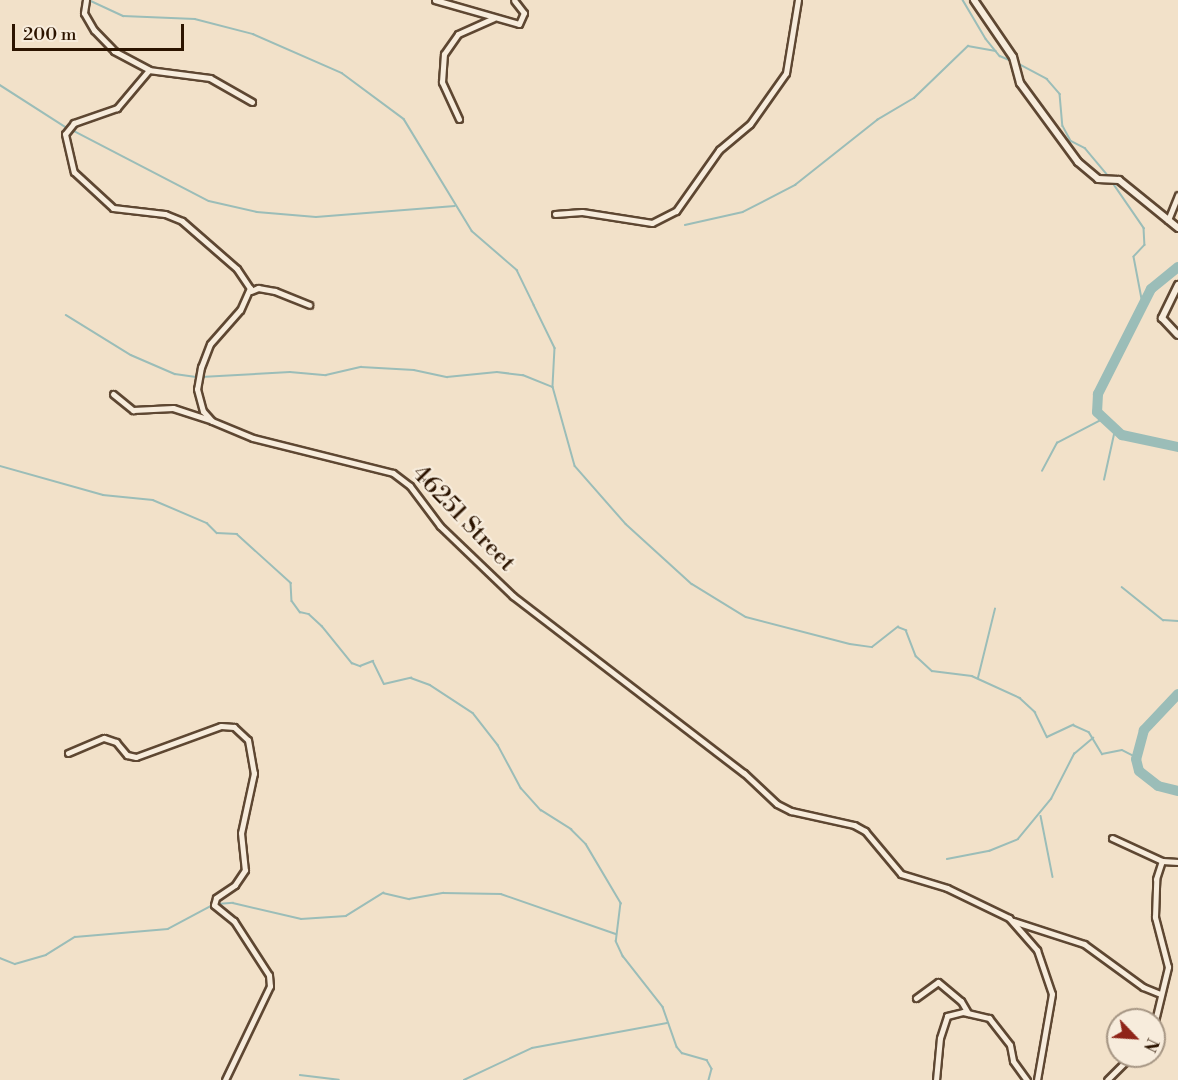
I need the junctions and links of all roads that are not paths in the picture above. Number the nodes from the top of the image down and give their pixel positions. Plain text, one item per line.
1 (86, 0) edge
2 (435, 0) edge
3 (514, 0) edge
4 (798, 0) edge
5 (974, 0) edge
6 (494, 18) junction
7 (148, 70) junction
8 (252, 102) dead end
9 (459, 119) dead end
10 (1178, 195) edge
11 (555, 214) dead end
12 (1168, 220) junction
13 (1178, 228) edge
14 (1178, 285) edge
15 (250, 291) junction
16 (309, 304) dead end
17 (1178, 335) edge
18 (113, 394) dead end
19 (212, 421) junction
20 (68, 753) dead end
21 (1112, 838) dead end
22 (1162, 861) junction
23 (1178, 862) edge
24 (1010, 920) junction
25 (1160, 994) junction
26 (916, 998) dead end
27 (1157, 1008) edge
28 (968, 1013) junction
29 (1119, 1068) edge
30 (225, 1080) edge
31 (936, 1080) edge
32 (1027, 1080) edge
33 (1037, 1080) edge
34 (1107, 1080) edge

1 - 7 street
2 - 6 street
3 - 6 street
4 - 11 street
5 - 12 street
6 - 9 street
7 - 8 street
7 - 15 street
10 - 12 street
12 - 13 street
14 - 17 street
15 - 16 street
15 - 19 street
18 - 19 street, 46251 Street
19 - 24 street, 46251 Street
20 - 30 street
21 - 22 street
22 - 23 street
22 - 25 street
24 - 25 street
24 - 33 street, 46251 Street
25 - 27 street
26 - 28 street
28 - 31 street
28 - 32 street
29 - 34 street

